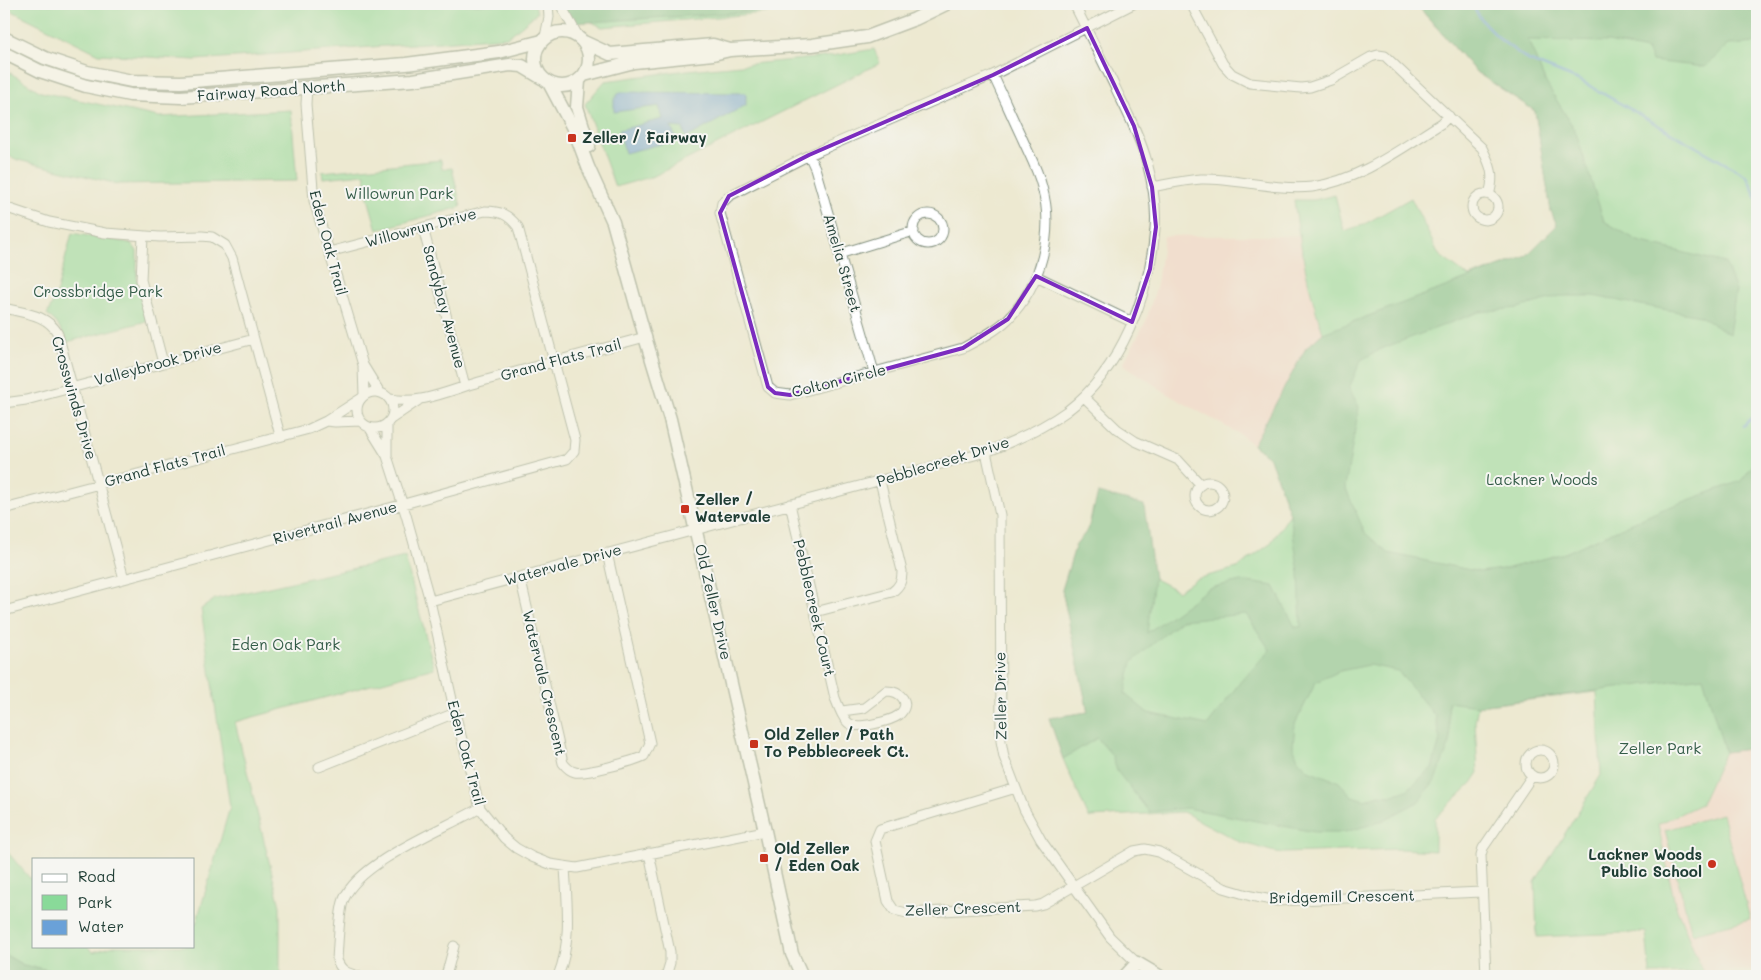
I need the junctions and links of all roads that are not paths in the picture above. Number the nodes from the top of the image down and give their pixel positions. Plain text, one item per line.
1 (548, 4) edge
2 (560, 4) edge
3 (946, 4) edge
4 (1074, 4) edge
5 (1133, 4) edge
6 (1191, 4) edge
7 (1086, 28) junction
8 (4, 38) edge
9 (544, 39) junction
10 (581, 39) junction
11 (730, 50) junction
12 (4, 53) edge
13 (993, 75) junction
14 (582, 78) junction
15 (545, 80) junction
16 (307, 88) junction
17 (1449, 116) junction
18 (809, 155) junction
19 (1152, 187) junction
20 (1489, 195) dead end
21 (604, 202) junction
22 (4, 207) edge
23 (423, 228) junction
24 (914, 231) dead end
25 (143, 236) junction
26 (329, 252) junction
27 (839, 254) junction
28 (1036, 276) junction
29 (4, 308) edge
30 (1132, 322) junction
31 (644, 337) junction
32 (254, 339) junction
33 (554, 362) junction
34 (163, 363) junction
35 (363, 364) junction
36 (874, 372) junction
37 (465, 386) junction
38 (72, 387) junction
39 (379, 391) junction
40 (1084, 396) junction
41 (362, 397) junction
42 (390, 399) junction
43 (419, 400) junction
44 (4, 403) edge
45 (326, 421) junction
46 (361, 421) junction
47 (389, 421) junction
48 (369, 427) junction
49 (280, 435) junction
50 (986, 452) junction
51 (387, 456) junction
52 (880, 481) junction
53 (98, 484) junction
54 (1201, 485) dead end
55 (790, 504) junction
56 (403, 505) junction
57 (4, 509) edge
58 (696, 529) junction
59 (607, 553) junction
60 (520, 577) junction
61 (124, 579) junction
62 (430, 601) junction
63 (4, 611) edge
64 (815, 612) junction
65 (842, 711) junction
66 (455, 713) junction
67 (319, 767) dead end
68 (1532, 776) dead end
69 (1016, 788) junction
70 (480, 808) junction
71 (766, 831) junction
72 (649, 853) junction
73 (565, 867) junction
74 (1073, 886) junction
75 (1482, 892) junction
76 (454, 946) dead end
77 (1137, 962) junction
78 (358, 976) edge
79 (446, 976) edge
80 (558, 976) edge
81 (666, 976) edge
82 (802, 976) edge
83 (1125, 976) edge
84 (1159, 976) edge
85 (1486, 976) edge

1 - 9 street
2 - 10 street
3 - 11 main road
4 - 7 street, Pebblecreek Drive
5 - 7 street, Colton Circle
6 - 17 street
7 - 13 street, Colton Circle
7 - 19 street, Pebblecreek Drive
8 - 9 main road, Fairway Road North
9 - 10 main road
9 - 15 main road
10 - 11 main road
10 - 14 main road
11 - 14 main road
12 - 16 main road, Fairway Road North
13 - 18 street, Colton Circle
13 - 28 street, Colton Circle
14 - 15 main road
14 - 21 main road, Old Zeller Drive
15 - 16 main road, Fairway Road North
15 - 21 main road, Old Zeller Drive
16 - 26 street, Eden Oak Trail
17 - 19 street
17 - 20 street
18 - 27 street, Amelia Street
18 - 36 street, Colton Circle
19 - 30 street, Pebblecreek Drive
21 - 31 main road, Old Zeller Drive
22 - 25 street
23 - 26 street, Willowrun Drive
23 - 33 street, Willowrun Drive
23 - 37 street, Sandybay Avenue
24 - 27 street
25 - 32 street
25 - 34 street
26 - 35 street, Eden Oak Trail
27 - 36 street, Amelia Street
28 - 30 street
28 - 36 street, Colton Circle
29 - 38 street, Crosswinds Drive
30 - 40 street, Pebblecreek Drive
31 - 33 street, Grand Flats Trail
31 - 58 main road, Old Zeller Drive
32 - 34 street, Valleybrook Drive
32 - 49 street
33 - 37 street, Grand Flats Trail
33 - 56 street, Rivertrail Avenue
34 - 38 street, Valleybrook Drive
35 - 39 street, Eden Oak Trail
35 - 41 street, Eden Oak Trail
37 - 43 street, Grand Flats Trail
38 - 44 street, Valleybrook Drive
38 - 53 street, Crosswinds Drive
39 - 41 street
39 - 42 street
40 - 50 street, Pebblecreek Drive
40 - 54 street
41 - 45 street, Grand Flats Trail
41 - 46 street
42 - 43 street, Grand Flats Trail
42 - 47 street
43 - 47 street, Grand Flats Trail
45 - 46 street, Grand Flats Trail
45 - 49 street, Grand Flats Trail
46 - 48 street
47 - 48 street
47 - 51 street, Eden Oak Trail
48 - 51 street, Eden Oak Trail
49 - 53 street, Grand Flats Trail
50 - 52 street, Pebblecreek Drive
50 - 69 street, Zeller Drive
51 - 56 street, Eden Oak Trail
52 - 55 street, Pebblecreek Drive
52 - 64 street
53 - 57 street, Grand Flats Trail
53 - 61 street, Crosswinds Drive
55 - 58 street, Pebblecreek Drive
55 - 64 street, Pebblecreek Court
56 - 61 street, Rivertrail Avenue
56 - 62 street, Eden Oak Trail
58 - 59 street, Watervale Drive
58 - 71 main road, Old Zeller Drive
59 - 60 street, Watervale Drive
59 - 60 street, Watervale Crescent
60 - 62 street, Watervale Drive
61 - 63 street, Rivertrail Avenue
62 - 66 street, Eden Oak Trail
64 - 65 street, Pebblecreek Court
65 - 65 street, Pebblecreek Court
66 - 67 street
66 - 70 street, Eden Oak Trail
68 - 75 street
69 - 74 street, Zeller Drive
69 - 74 street, Zeller Crescent
70 - 73 street, Eden Oak Trail
70 - 78 street
71 - 72 street, Eden Oak Trail
71 - 82 main road, Old Zeller Drive
72 - 73 street, Eden Oak Trail
72 - 81 street
73 - 80 street
74 - 75 street, Bridgemill Crescent
74 - 77 street, Zeller Drive
75 - 85 street
76 - 79 street
77 - 83 main road
77 - 84 main road, Zeller Drive

